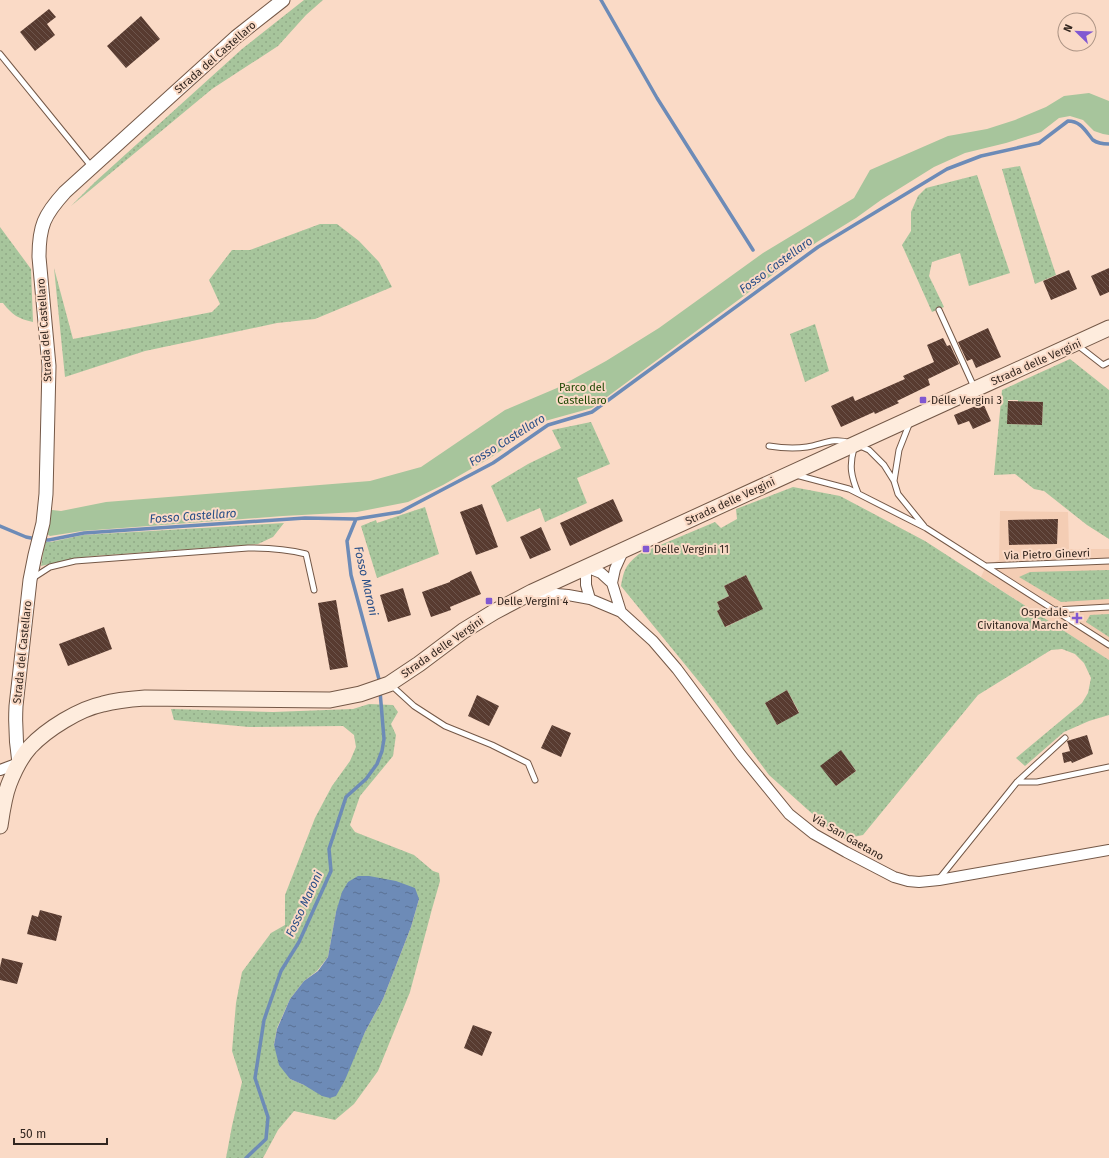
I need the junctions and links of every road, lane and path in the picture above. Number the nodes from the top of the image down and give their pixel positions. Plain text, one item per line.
1 (282, 0) edge
2 (0, 54) edge
3 (92, 167) junction
4 (939, 310) dead end
5 (1109, 328) edge
6 (1076, 344) junction
7 (1109, 362) edge
8 (975, 390) junction
9 (911, 418) junction
10 (855, 444) junction
11 (769, 446) dead end
12 (789, 474) junction
13 (894, 481) junction
14 (858, 493) junction
15 (926, 528) junction
16 (624, 549) junction
17 (1109, 562) edge
18 (986, 566) junction
19 (586, 567) junction
20 (30, 580) junction
21 (612, 583) junction
22 (314, 590) dead end
23 (532, 592) junction
24 (590, 599) junction
25 (1109, 607) edge
26 (1054, 610) junction
27 (621, 612) junction
28 (1109, 645) edge
29 (389, 684) junction
30 (1065, 738) dead end
31 (20, 763) junction
32 (1109, 767) edge
33 (0, 770) edge
34 (535, 780) dead end
35 (1017, 782) junction
36 (0, 826) edge
37 (1109, 850) edge
38 (939, 880) junction

1 - 3 street, Strada del Castellaro
2 - 3 lane
3 - 20 street, Strada del Castellaro
4 - 8 lane
5 - 6 main road, Strada delle Vergini
6 - 7 lane
6 - 8 main road, Strada delle Vergini
8 - 9 main road, Strada delle Vergini
9 - 10 main road, Strada delle Vergini
9 - 13 lane
10 - 11 lane, Via Pietro Ginevri
10 - 12 main road, Strada delle Vergini
10 - 13 lane, Via Pietro Ginevri
10 - 14 lane
12 - 14 lane, Via Pietro Ginevri
12 - 16 main road, Strada delle Vergini
13 - 15 lane, Via Pietro Ginevri
14 - 15 lane, Via Pietro Ginevri
15 - 18 lane, Via Pietro Ginevri
16 - 19 main road, Strada delle Vergini
16 - 21 street
17 - 18 lane, Via Pietro Ginevri
18 - 26 lane, Via Pietro Ginevri
19 - 21 street
19 - 23 main road, Strada delle Vergini
19 - 24 street
20 - 22 lane
20 - 31 street, Strada del Castellaro
21 - 27 street, Via San Gaetano
23 - 24 street, Via San Gaetano
23 - 29 main road, Strada delle Vergini
24 - 27 street, Via San Gaetano
25 - 26 lane
26 - 28 lane, Via Pietro Ginevri
27 - 38 street, Via San Gaetano
29 - 31 main road, Strada delle Vergini
29 - 34 lane
30 - 35 lane
31 - 33 street
31 - 36 main road, Strada delle Vergini
32 - 35 lane
35 - 38 lane
37 - 38 street, Via San Gaetano

